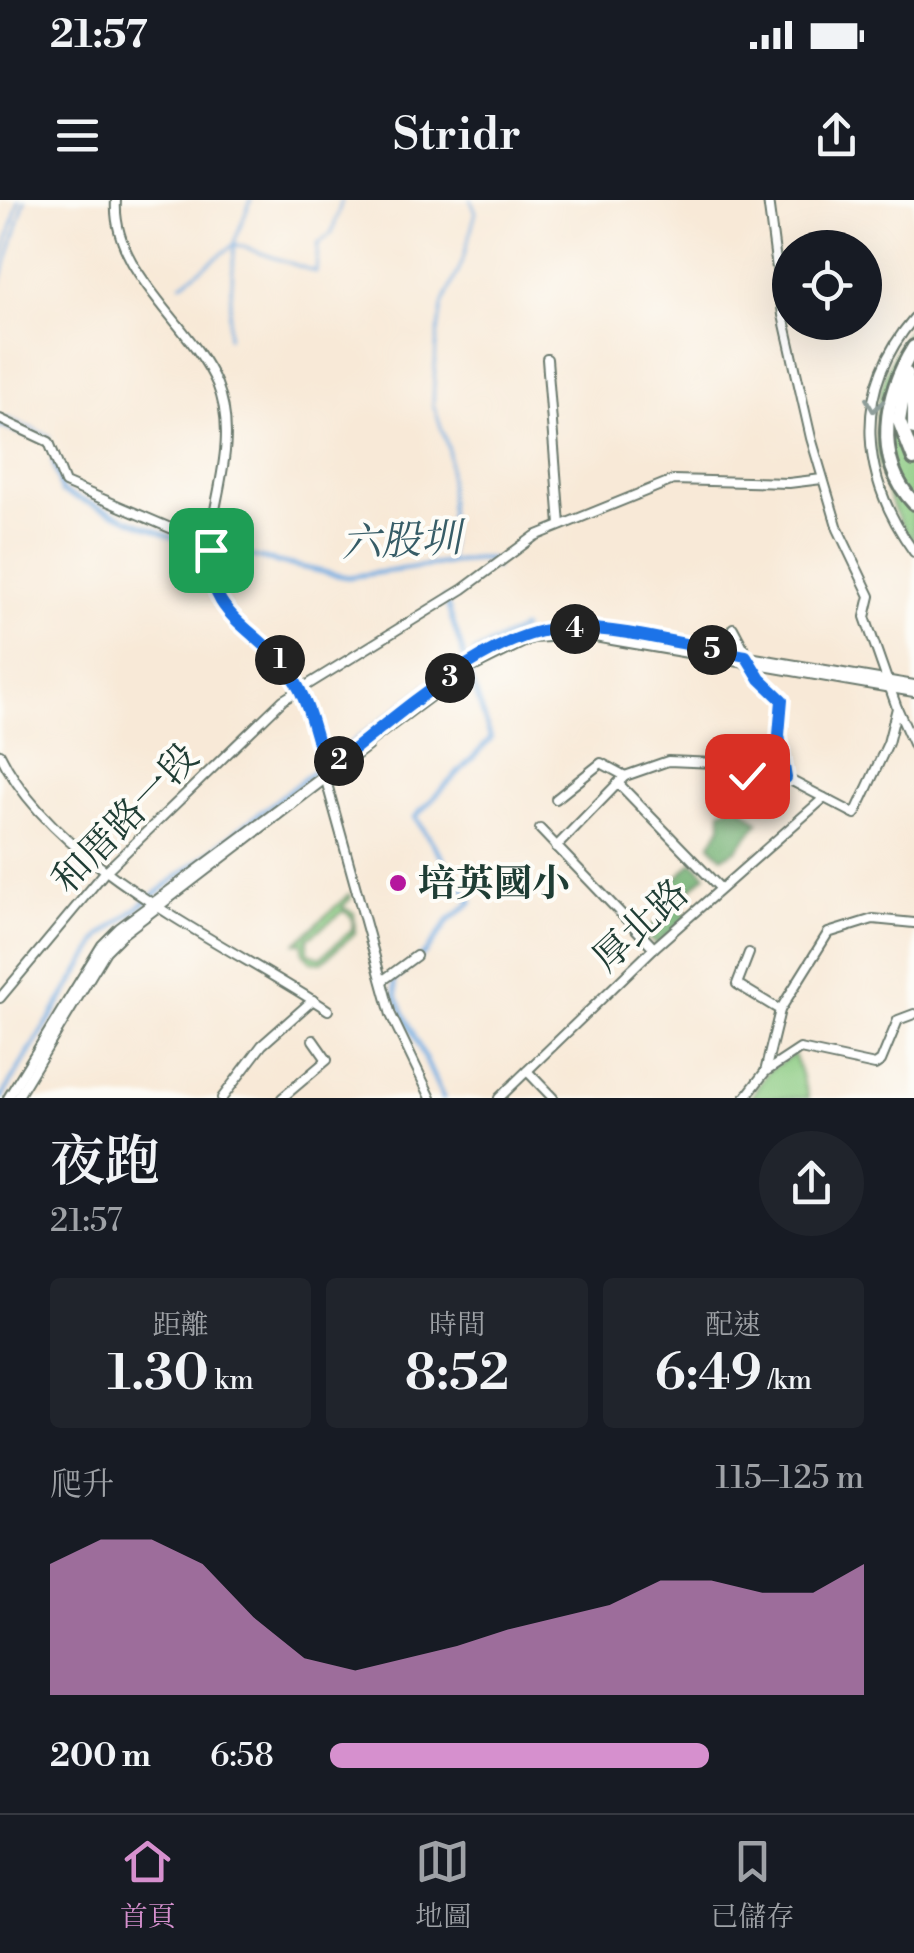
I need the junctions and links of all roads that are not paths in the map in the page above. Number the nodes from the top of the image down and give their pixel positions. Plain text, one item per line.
1 (116, 200) edge
2 (768, 200) edge
3 (914, 318) edge
4 (914, 347) edge
5 (914, 358) edge
6 (546, 360) dead end
7 (914, 384) edge
8 (0, 419) edge
9 (914, 428) edge
10 (914, 459) edge
11 (822, 478) junction
12 (914, 503) edge
13 (560, 525) junction
14 (212, 545) junction
15 (914, 552) edge
16 (733, 628) dead end
17 (749, 659) junction
18 (475, 663) junction
19 (482, 678) dead end
20 (890, 684) junction
21 (914, 688) edge
22 (300, 690) junction
23 (897, 708) junction
24 (914, 746) edge
25 (0, 754) edge
26 (327, 774) junction
27 (786, 778) junction
28 (622, 779) junction
29 (824, 798) junction
30 (556, 799) dead end
31 (540, 829) dead end
32 (556, 847) junction
33 (105, 872) junction
34 (720, 888) junction
35 (151, 900) junction
36 (914, 923) edge
37 (654, 948) junction
38 (748, 953) dead end
39 (416, 956) dead end
40 (382, 982) junction
41 (0, 998) edge
42 (313, 1000) junction
43 (328, 1010) dead end
44 (780, 1010) junction
45 (914, 1014) edge
46 (313, 1040) dead end
47 (527, 1071) junction
48 (765, 1072) junction
49 (8, 1098) edge
50 (17, 1098) edge
51 (222, 1098) edge
52 (282, 1098) edge
53 (431, 1098) edge
54 (499, 1098) edge
55 (553, 1098) edge
56 (745, 1098) edge

1 - 14 street
2 - 11 street
3 -> 15 street
4 - 12 highway
5 - 10 highway
6 - 13 street
7 - 9 highway
8 - 14 street
11 - 13 street, 和厝路一段
11 - 20 street
13 - 22 street, 和厝路一段
14 - 22 street
16 - 17 street
17 - 18 street
17 - 20 street
17 - 27 street
18 - 19 street
18 - 26 street
20 - 21 street
20 - 23 street
22 - 26 street
22 - 33 street, 和厝路一段
23 - 24 street
23 - 29 street
25 - 33 street
26 - 35 street
26 - 40 street
27 - 28 street
27 - 29 street
28 - 30 street
28 - 32 street
28 - 34 street
29 - 34 street, 厚北路
31 - 32 street
32 - 37 street
33 - 35 street
33 - 41 street, 和厝路一段
34 - 37 street, 厚北路
35 - 42 street
35 - 49 street
35 - 50 street
36 - 44 street
37 - 47 street, 厚北路
38 - 44 street
39 - 40 street
40 - 53 street
42 - 43 street
42 - 51 street
44 - 48 street
45 - 48 street
46 - 52 street
47 - 54 street, 厚北路
47 - 55 street
48 - 56 street

